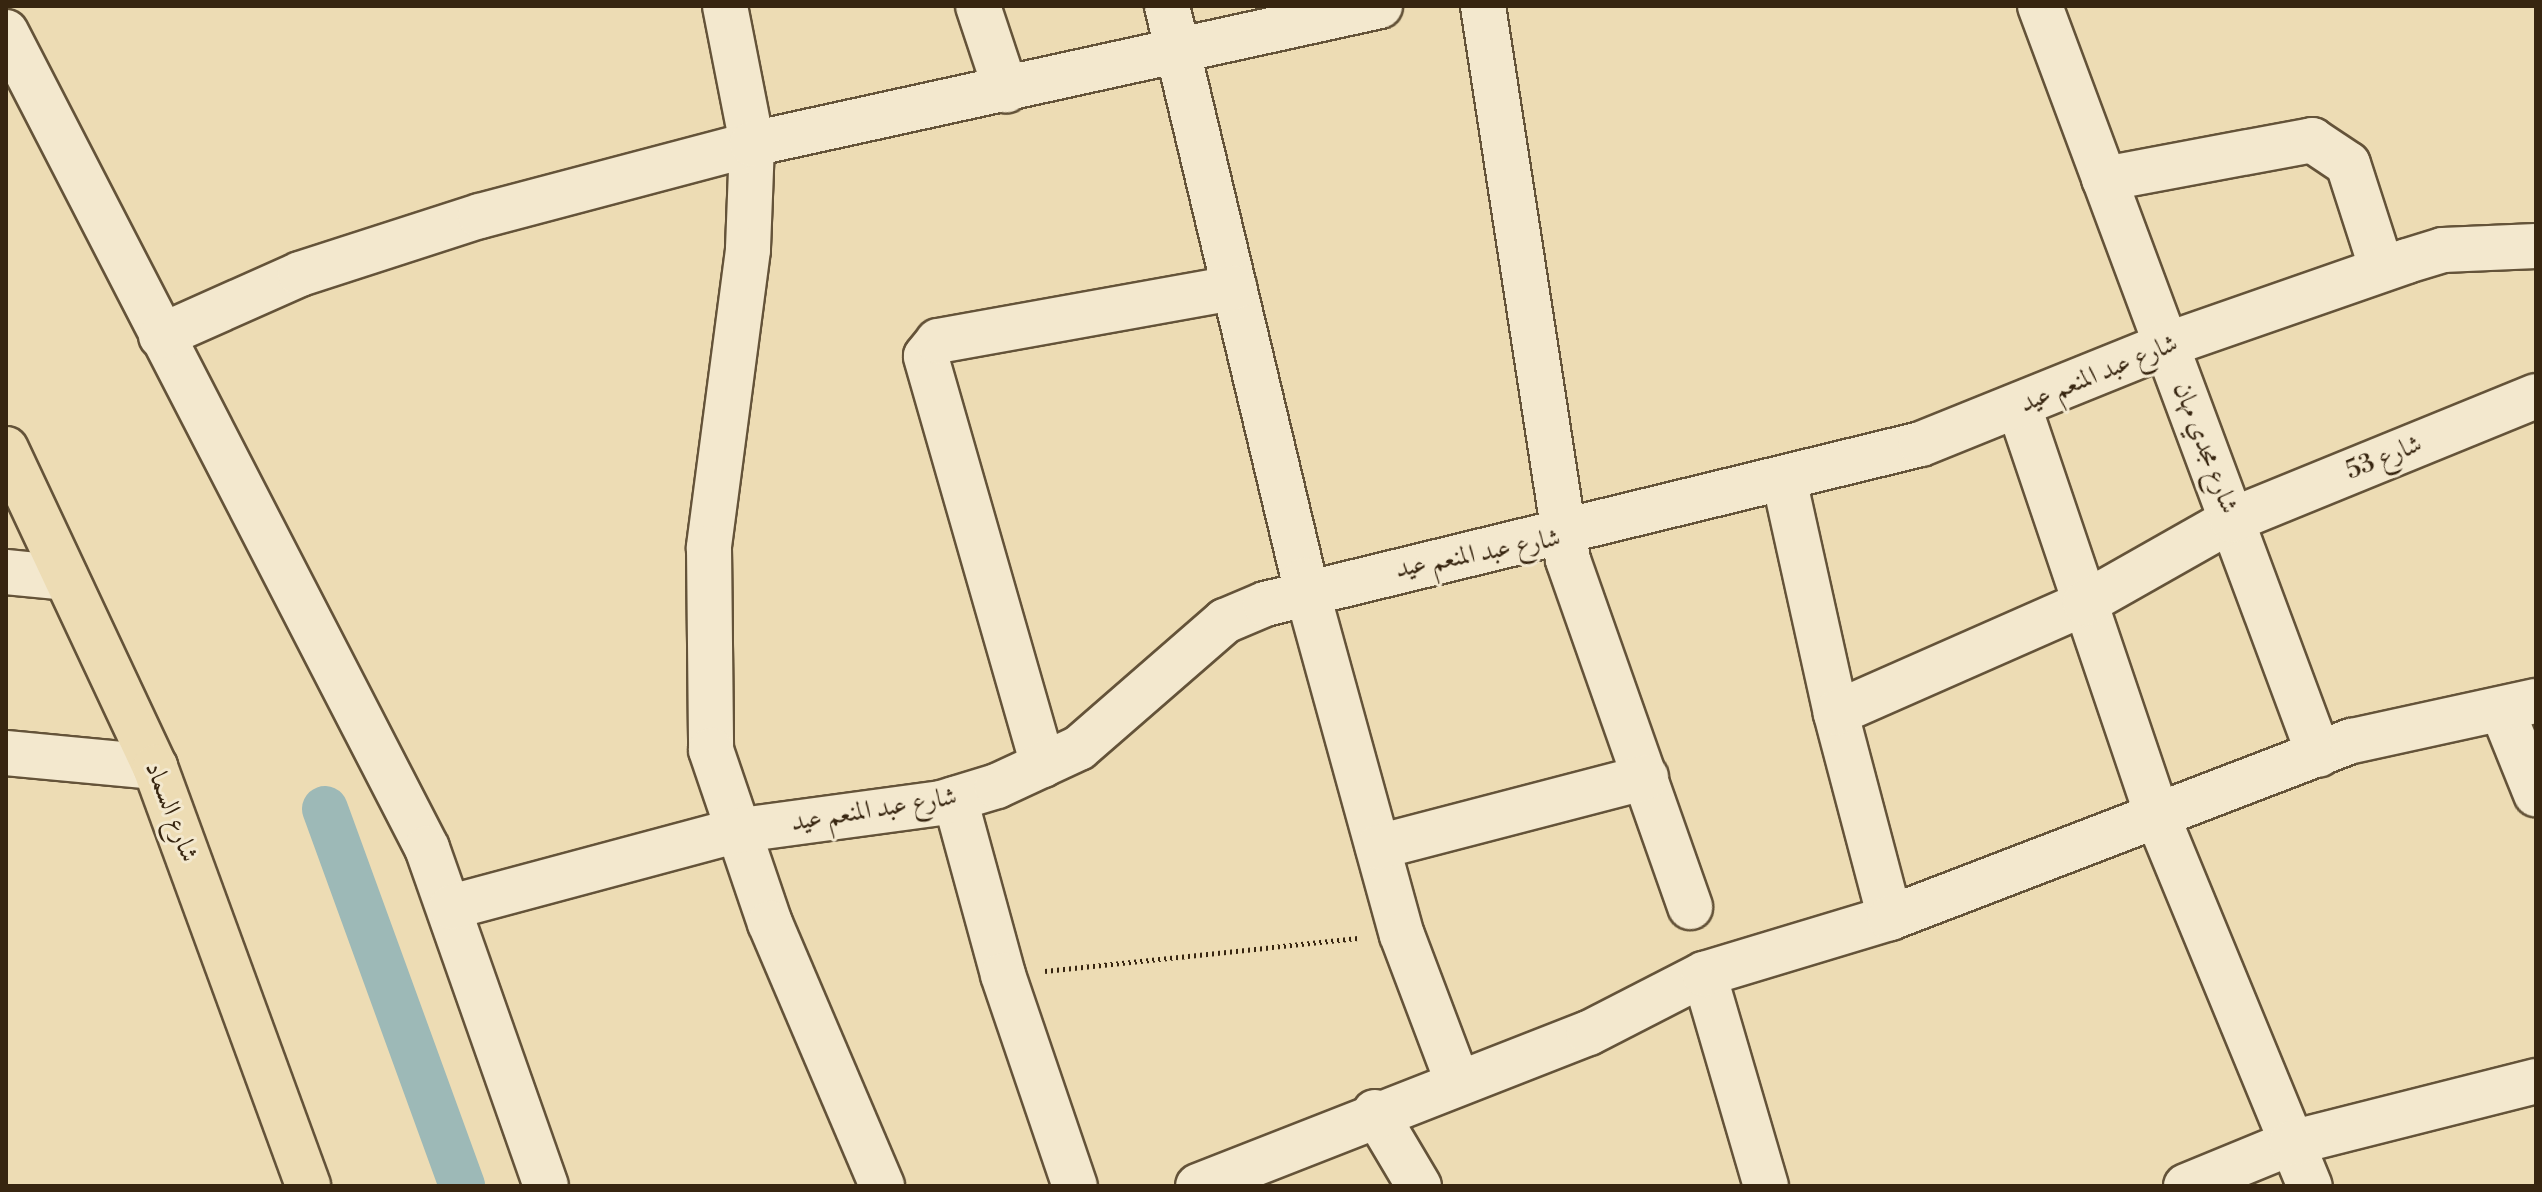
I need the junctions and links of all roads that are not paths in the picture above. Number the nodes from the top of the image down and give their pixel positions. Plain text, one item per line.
1 (725, 6) edge
2 (978, 6) edge
3 (1167, 6) edge
4 (1380, 6) edge
5 (1483, 6) edge
6 (2040, 6) edge
7 (6, 32) edge
8 (1178, 53) junction
9 (1006, 90) junction
10 (752, 144) junction
11 (2104, 179) junction
12 (2536, 246) edge
13 (2382, 269) junction
14 (1234, 288) junction
15 (161, 336) junction
16 (2166, 345) junction
17 (2536, 396) edge
18 (2019, 407) junction
19 (6, 449) edge
20 (1784, 479) junction
21 (2232, 520) junction
22 (1565, 537) junction
23 (6, 572) edge
24 (66, 578) junction
25 (1307, 591) junction
26 (2085, 603) junction
27 (2519, 706) edge
28 (1836, 713) junction
29 (6, 753) edge
30 (2319, 755) junction
31 (1043, 765) junction
32 (155, 767) junction
33 (1646, 777) junction
34 (2536, 794) edge
35 (955, 799) junction
36 (2158, 818) junction
37 (734, 831) junction
38 (1378, 847) junction
39 (451, 907) junction
40 (1690, 907) dead end
41 (1890, 918) junction
42 (1704, 974) junction
43 (2536, 1081) edge
44 (1458, 1083) junction
45 (1375, 1112) junction
46 (2291, 1143) junction
47 (308, 1186) edge
48 (546, 1186) edge
49 (882, 1186) edge
50 (1075, 1186) edge
51 (1198, 1186) edge
52 (1419, 1186) edge
53 (1766, 1186) edge
54 (2186, 1186) edge
55 (2310, 1186) edge

1 - 10 street
2 - 9 street
3 - 8 street
4 - 8 street
5 - 22 street
6 - 11 street, شارع مجدي مهان
7 - 15 street
8 - 9 street
8 - 14 street
9 - 10 street
10 - 15 street
10 - 37 street
11 - 13 street
11 - 16 street, شارع مجدي مهان
12 - 13 street, شارع عبد المنعم عيد
13 - 16 street, شارع عبد المنعم عيد
14 - 25 street
14 - 31 street
15 - 39 street
16 - 18 street, شارع عبد المنعم عيد
16 - 21 street, شارع مجدي مهان
17 - 21 street, شارع 53
18 - 20 street, شارع عبد المنعم عيد
18 - 26 street
19 - 24 highway, شارع السماد
20 - 22 street, شارع عبد المنعم عيد
20 - 28 street
21 - 26 street, شارع 53
21 - 30 street, شارع مجدي مهان
22 - 25 street, شارع عبد المنعم عيد
22 - 33 street
23 - 24 street
24 - 32 highway, شارع السماد
25 - 31 street, شارع عبد المنعم عيد
25 - 38 street
26 - 28 street, شارع 53
26 - 36 street
27 - 30 street
27 - 34 street
28 - 41 street
29 - 32 street
30 - 36 street
31 - 35 street, شارع عبد المنعم عيد
32 - 47 highway, شارع السماد
33 - 38 street
33 - 40 street
35 - 37 street, شارع عبد المنعم عيد
35 - 50 street
36 - 41 street
36 - 46 street
37 - 39 street, شارع عبد المنعم عيد
37 - 49 street
38 - 44 street
39 - 48 street
41 - 42 street
42 - 44 street
42 - 53 street
43 - 46 street
44 - 45 street
45 - 51 street
45 - 52 street
46 - 54 street
46 - 55 street

